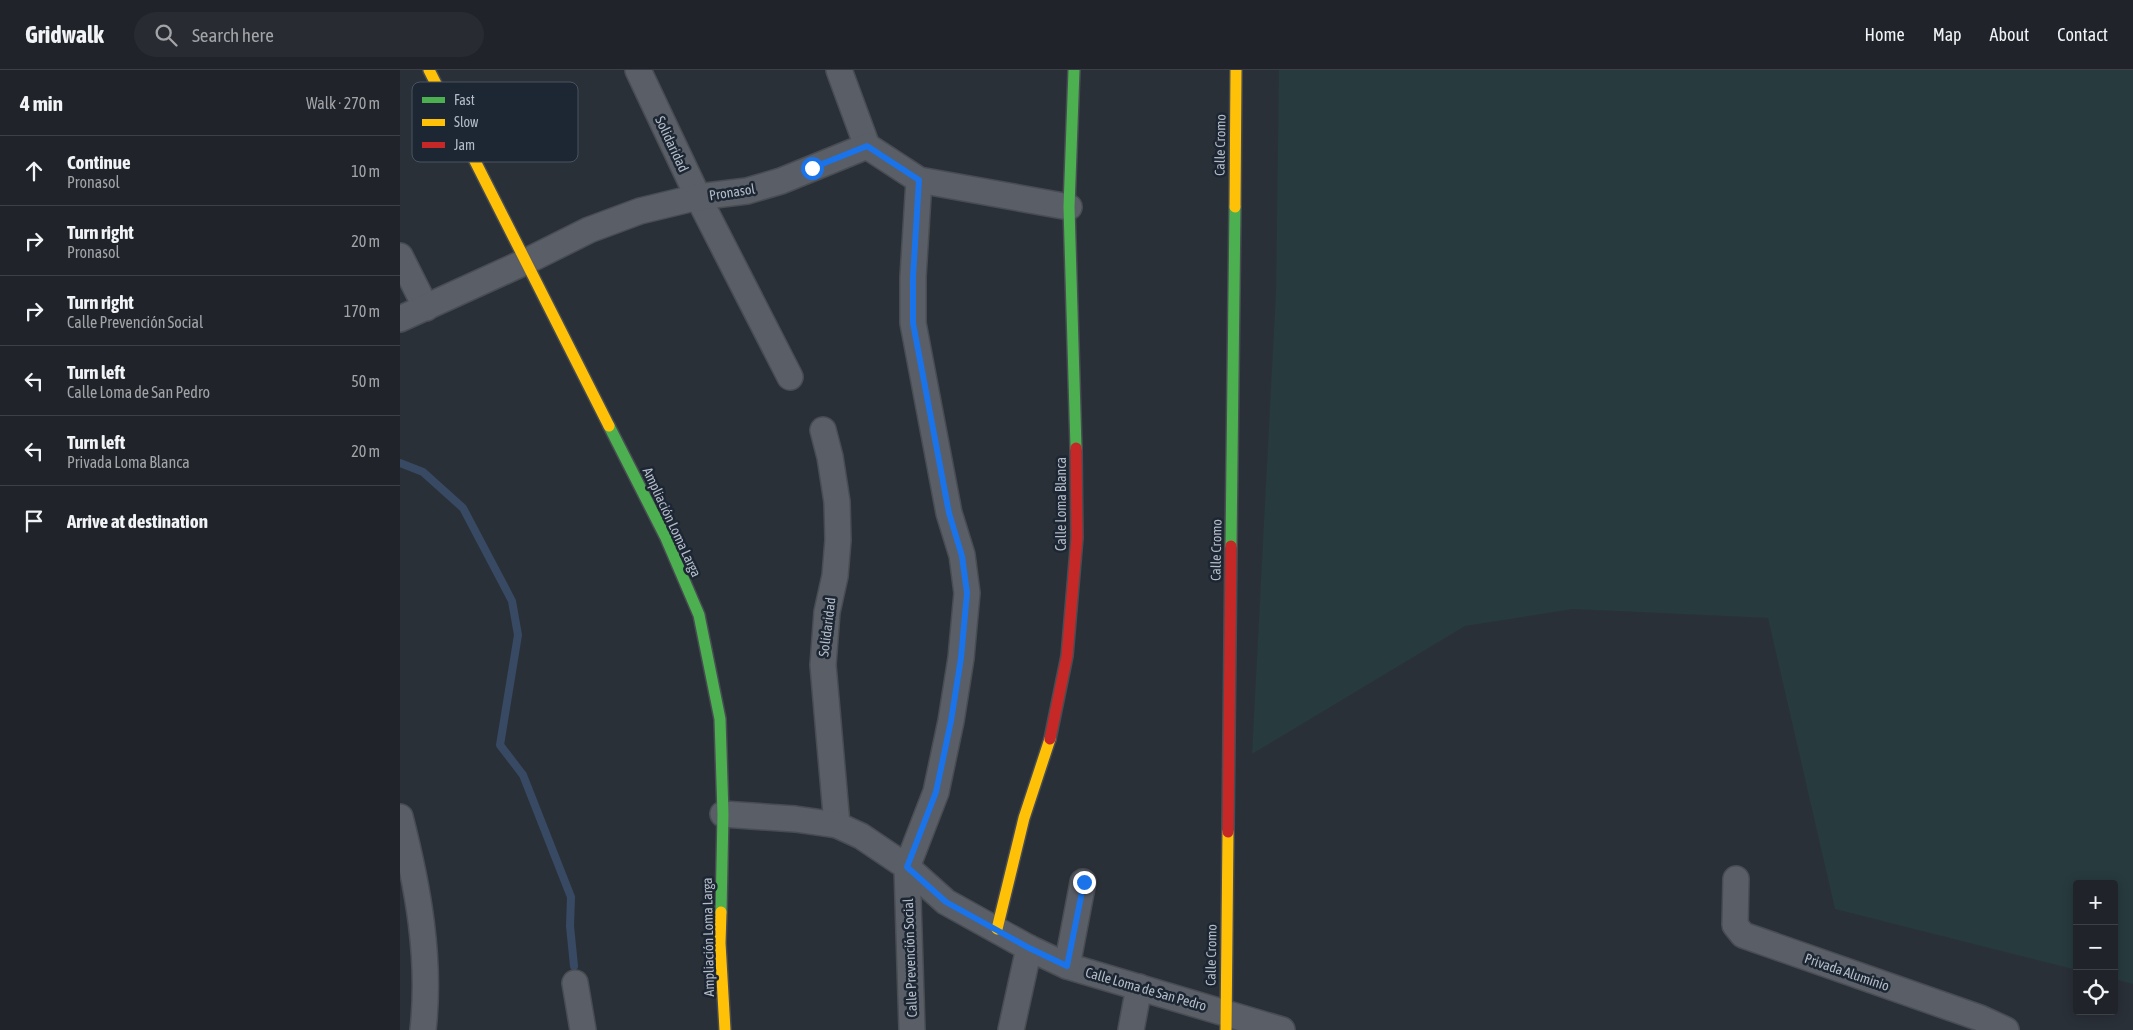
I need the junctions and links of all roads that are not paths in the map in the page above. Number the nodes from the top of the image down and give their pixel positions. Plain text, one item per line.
1 (428, 70) edge
2 (638, 70) edge
3 (839, 70) edge
4 (1074, 70) edge
5 (1236, 70) edge
6 (434, 82) edge
7 (867, 146) junction
8 (474, 162) edge
9 (919, 180) junction
10 (698, 197) junction
11 (1069, 207) junction
12 (400, 256) edge
13 (525, 262) junction
14 (426, 308) junction
15 (400, 319) edge
16 (790, 378) dead end
17 (823, 430) dead end
18 (723, 814) junction
19 (400, 817) edge
20 (837, 825) junction
21 (907, 867) junction
22 (1736, 879) dead end
23 (1084, 882) dead end
24 (997, 930) junction
25 (1029, 948) junction
26 (1067, 966) junction
27 (575, 983) dead end
28 (1139, 987) junction
29 (1226, 1021) edge
30 (423, 1030) edge
31 (583, 1030) edge
32 (725, 1030) edge
33 (912, 1030) edge
34 (1011, 1030) edge
35 (1131, 1030) edge
36 (1282, 1030) edge
37 (2006, 1030) edge

1 - 6 street, Ampliación Loma Larga
2 - 10 street, Solidaridad
3 - 7 street
4 - 11 street, Calle Loma Blanca
5 - 29 street, Calle Cromo
7 - 9 street
7 - 10 street, Pronasol
8 - 13 street, Ampliación Loma Larga
9 - 11 street
9 - 21 street, Calle Prevención Social
10 - 13 street, Pronasol
10 - 16 street, Solidaridad
11 - 24 street, Calle Loma Blanca
12 - 14 street
13 - 14 street, Pronasol
13 - 18 street, Ampliación Loma Larga
14 - 15 street, Pronasol
17 - 20 street, Solidaridad
18 - 20 street, Calle Loma de San Pedro
18 - 32 street, Ampliación Loma Larga
19 - 30 street
20 - 21 street, Calle Loma de San Pedro
21 - 24 street, Calle Loma de San Pedro
21 - 33 street, Calle Prevención Social
22 - 37 street, Privada Aluminio
23 - 26 street
24 - 25 street, Calle Loma de San Pedro
25 - 26 street, Calle Loma de San Pedro
25 - 34 street
26 - 28 street, Calle Loma de San Pedro
27 - 31 street
28 - 29 street, Calle Loma de San Pedro
28 - 35 street
29 - 36 street, Calle Loma de San Pedro

